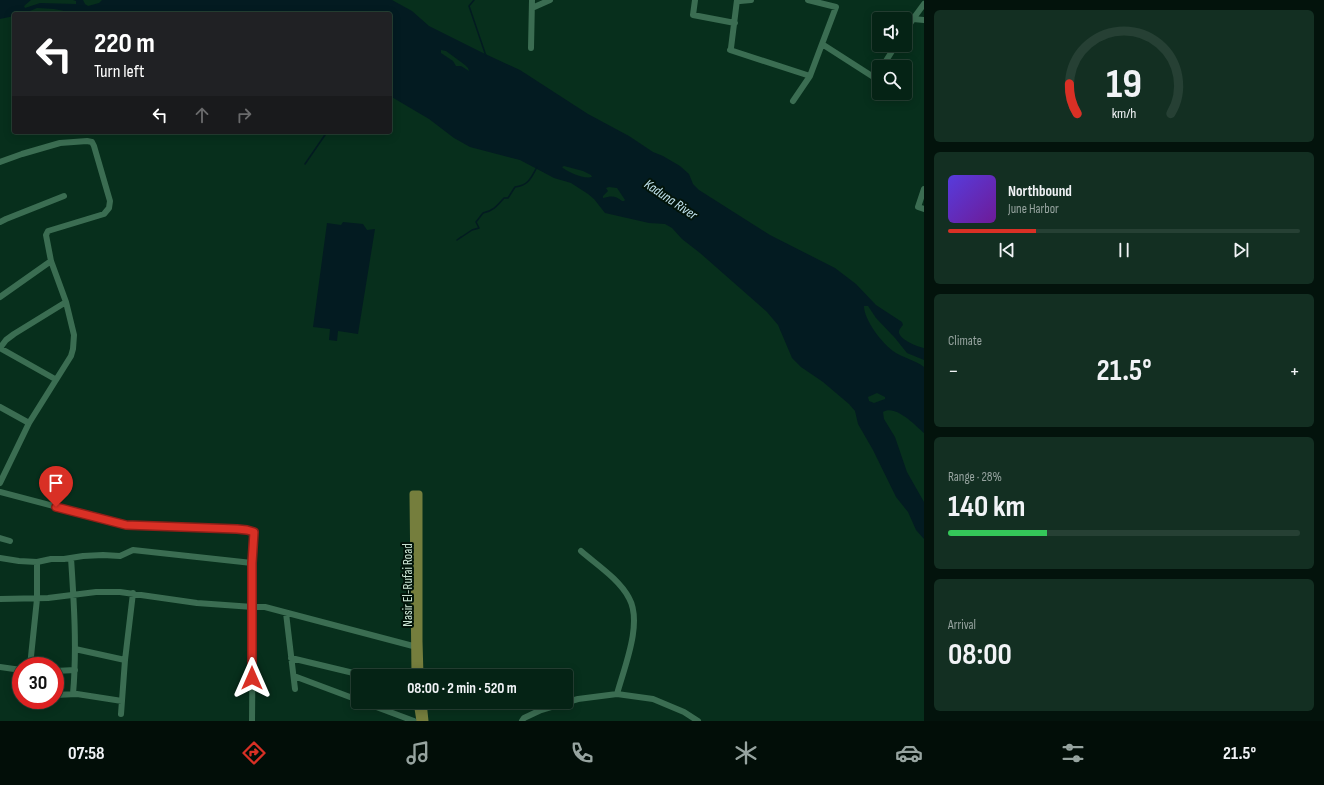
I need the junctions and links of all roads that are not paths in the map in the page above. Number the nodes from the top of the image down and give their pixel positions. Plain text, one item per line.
1 (532, 0) edge
2 (550, 0) edge
3 (695, 0) edge
4 (751, 0) edge
5 (808, 0) edge
6 (739, 1) edge
7 (825, 2) edge
8 (924, 4) edge
9 (532, 8) junction
10 (913, 18) joint
11 (924, 20) edge
12 (735, 23) junction
13 (822, 44) junction
14 (531, 48) dead end
15 (810, 76) junction
16 (872, 76) edge
17 (793, 101) dead end
18 (0, 162) edge
19 (924, 189) edge
20 (64, 196) dead end
21 (924, 209) edge
22 (0, 222) edge
23 (51, 260) junction
24 (0, 297) edge
25 (66, 302) junction
26 (0, 348) edge
27 (55, 379) junction
28 (0, 407) edge
29 (29, 423) junction
30 (0, 465) edge
31 (6, 469) junction
32 (0, 483) edge
33 (0, 492) edge
34 (419, 494) dead end
35 (0, 538) edge
36 (10, 541) dead end
37 (581, 551) dead end
38 (0, 558) edge
39 (71, 558) junction
40 (37, 562) junction
41 (252, 563) junction
42 (416, 573) junction
43 (133, 593) junction
44 (74, 595) junction
45 (0, 599) edge
46 (37, 599) junction
47 (253, 607) junction
48 (286, 613) junction
49 (414, 646) junction
50 (75, 649) junction
51 (31, 657) edge
52 (291, 658) junction
53 (125, 660) junction
54 (0, 667) edge
55 (12, 669) edge
56 (414, 669) edge
57 (420, 669) edge
58 (75, 670) junction
59 (64, 671) edge
60 (351, 672) edge
61 (294, 676) junction
62 (295, 689) dead end
63 (64, 694) edge
64 (73, 694) junction
65 (617, 694) junction
66 (351, 697) edge
67 (122, 702) junction
68 (382, 709) edge
69 (418, 709) edge
70 (424, 709) edge
71 (121, 714) dead end
72 (252, 721) edge
73 (414, 721) edge
74 (420, 721) edge
75 (425, 721) edge
76 (522, 721) edge
77 (698, 721) edge

1 - 9 street
2 - 9 street
3 - 12 street
4 - 6 street
5 - 7 street
6 - 12 street
7 - 13 street
8 - 10 street
9 - 14 street
10 - 11 street
12 - 15 street
13 - 15 street
13 - 16 street
15 - 17 street
18 - 23 street
19 - 21 street
20 - 22 street
23 - 24 street
23 - 25 street
25 - 26 street
25 - 27 street
26 - 27 street
27 - 29 street
28 - 29 street
29 - 31 street
30 - 31 street
31 - 32 street
33 - 41 street
34 - 42 main road
35 - 36 street
37 - 65 street
38 - 40 street
39 - 40 street
39 - 41 street
39 - 44 street
40 - 46 street
41 - 47 street
42 - 49 main road, Nasir El-Rufai Road
42 - 57 main road, Nasir El-Rufai Road
43 - 44 street
43 - 47 street
43 - 53 street
44 - 46 street
44 - 50 street
45 - 46 street
46 - 51 street
47 - 48 street
47 - 72 street
48 - 49 street
48 - 52 street
49 - 56 main road, Nasir El-Rufai Road
50 - 53 street
50 - 58 street
52 - 60 street
52 - 61 street
53 - 67 street
54 - 55 street
58 - 59 street
58 - 64 street
61 - 62 street
61 - 66 street
63 - 64 street
64 - 67 street
65 - 76 street
65 - 77 street
67 - 71 street
68 - 73 street
69 - 74 main road
70 - 75 main road

